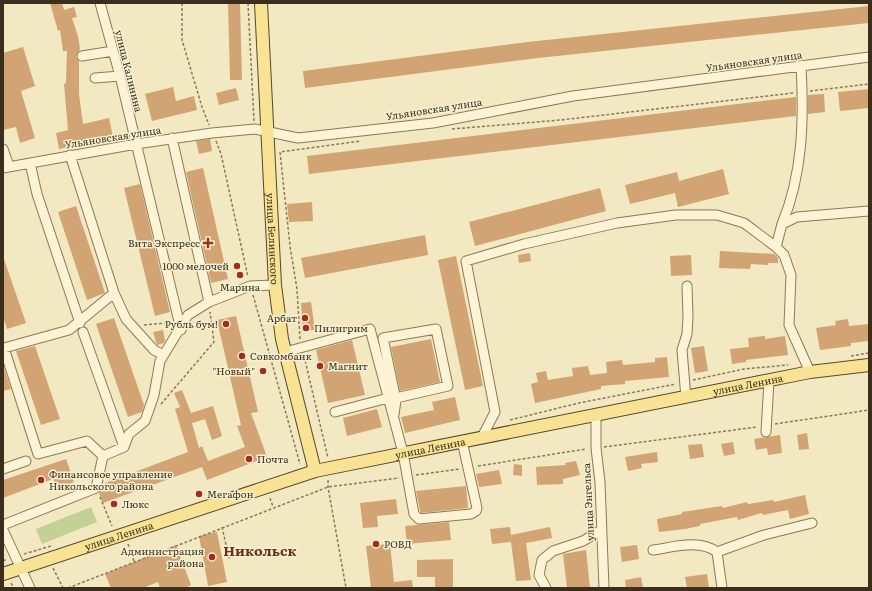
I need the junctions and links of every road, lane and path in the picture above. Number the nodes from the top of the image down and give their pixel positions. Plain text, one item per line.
1 (100, 3) edge
2 (182, 3) edge
3 (248, 3) edge
4 (261, 3) edge
5 (113, 51) junction
6 (82, 56) dead end
7 (869, 58) edge
8 (801, 65) junction
9 (120, 76) junction
10 (95, 78) dead end
11 (869, 84) edge
12 (802, 92) junction
13 (255, 129) junction
14 (450, 130) dead end
15 (268, 131) junction
16 (212, 133) junction
17 (172, 138) junction
18 (364, 141) dead end
19 (136, 144) junction
20 (3, 149) edge
21 (70, 155) junction
22 (30, 163) junction
23 (6, 167) edge
24 (869, 211) edge
25 (782, 224) junction
26 (776, 246) junction
27 (275, 285) junction
28 (250, 286) junction
29 (686, 286) dead end
30 (114, 293) junction
31 (209, 302) junction
32 (80, 323) junction
33 (132, 326) junction
34 (181, 330) junction
35 (83, 332) dead end
36 (302, 348) junction
37 (285, 352) junction
38 (163, 355) junction
39 (869, 366) edge
40 (810, 372) junction
41 (769, 381) junction
42 (392, 398) junction
43 (686, 398) junction
44 (161, 404) dead end
45 (335, 412) dead end
46 (596, 414) junction
47 (766, 432) dead end
48 (482, 437) junction
49 (462, 441) junction
50 (124, 446) junction
51 (403, 453) junction
52 (103, 456) junction
53 (26, 461) dead end
54 (328, 464) junction
55 (301, 467) dead end
56 (3, 469) edge
57 (315, 471) junction
58 (96, 488) junction
59 (812, 523) dead end
60 (3, 525) edge
61 (112, 526) dead end
62 (222, 527) dead end
63 (3, 530) edge
64 (601, 530) junction
65 (254, 549) dead end
66 (653, 550) dead end
67 (717, 552) junction
68 (21, 568) junction
69 (3, 574) edge
70 (30, 588) edge
71 (346, 588) edge
72 (546, 588) edge
73 (604, 588) edge
74 (722, 588) edge

1 - 5 street, улица Калинина
2 - 16 path
3 - 13 path
4 - 15 main road, улица Белинского
5 - 6 street
5 - 9 street, улица Калинина
7 - 8 street, Ульяновская улица
8 - 12 street
8 - 15 street, Ульяновская улица
9 - 10 street
9 - 19 street, улица Калинина
11 - 12 path
12 - 14 path
12 - 25 street
13 - 15 street, Ульяновская улица
13 - 16 street, Ульяновская улица
15 - 27 main road, улица Белинского
16 - 17 street, Ульяновская улица
16 - 28 path
17 - 19 street, Ульяновская улица
17 - 31 street
18 - 36 path
19 - 21 street, Ульяновская улица
19 - 34 street, улица Калинина
20 - 23 street
21 - 22 street, Ульяновская улица
21 - 30 street
22 - 23 street, Ульяновская улица
22 - 32 street
24 - 25 street
25 - 26 street
26 - 40 street
26 - 48 street
27 - 28 street
27 - 37 main road, улица Белинского
28 - 31 street
28 - 55 path
29 - 43 street
30 - 32 street
30 - 33 street
31 - 34 street
31 - 44 path
32 - 52 street
33 - 34 path
33 - 38 street
34 - 38 street
35 - 50 street
36 - 37 street
36 - 42 street
36 - 54 path
37 - 57 main road, улица Белинского
38 - 50 street
39 - 40 main road, улица Ленина
40 - 41 main road, улица Ленина
41 - 43 main road, улица Ленина
41 - 47 street
42 - 42 street
42 - 45 street
42 - 51 street
43 - 46 main road, улица Ленина
46 - 48 main road, улица Ленина
46 - 64 street, улица Энгельса
48 - 49 main road, улица Ленина
49 - 51 main road, улица Ленина
49 - 51 street
50 - 52 street
51 - 54 main road, улица Ленина
52 - 58 street
53 - 56 street
54 - 57 main road, улица Ленина
54 - 71 path
57 - 68 main road, улица Ленина
58 - 60 street
58 - 61 path
59 - 67 street
62 - 65 path
63 - 68 street
64 - 72 street
64 - 73 street, улица Энгельса
66 - 67 street
67 - 74 street
68 - 69 main road, улица Ленина
68 - 70 street

